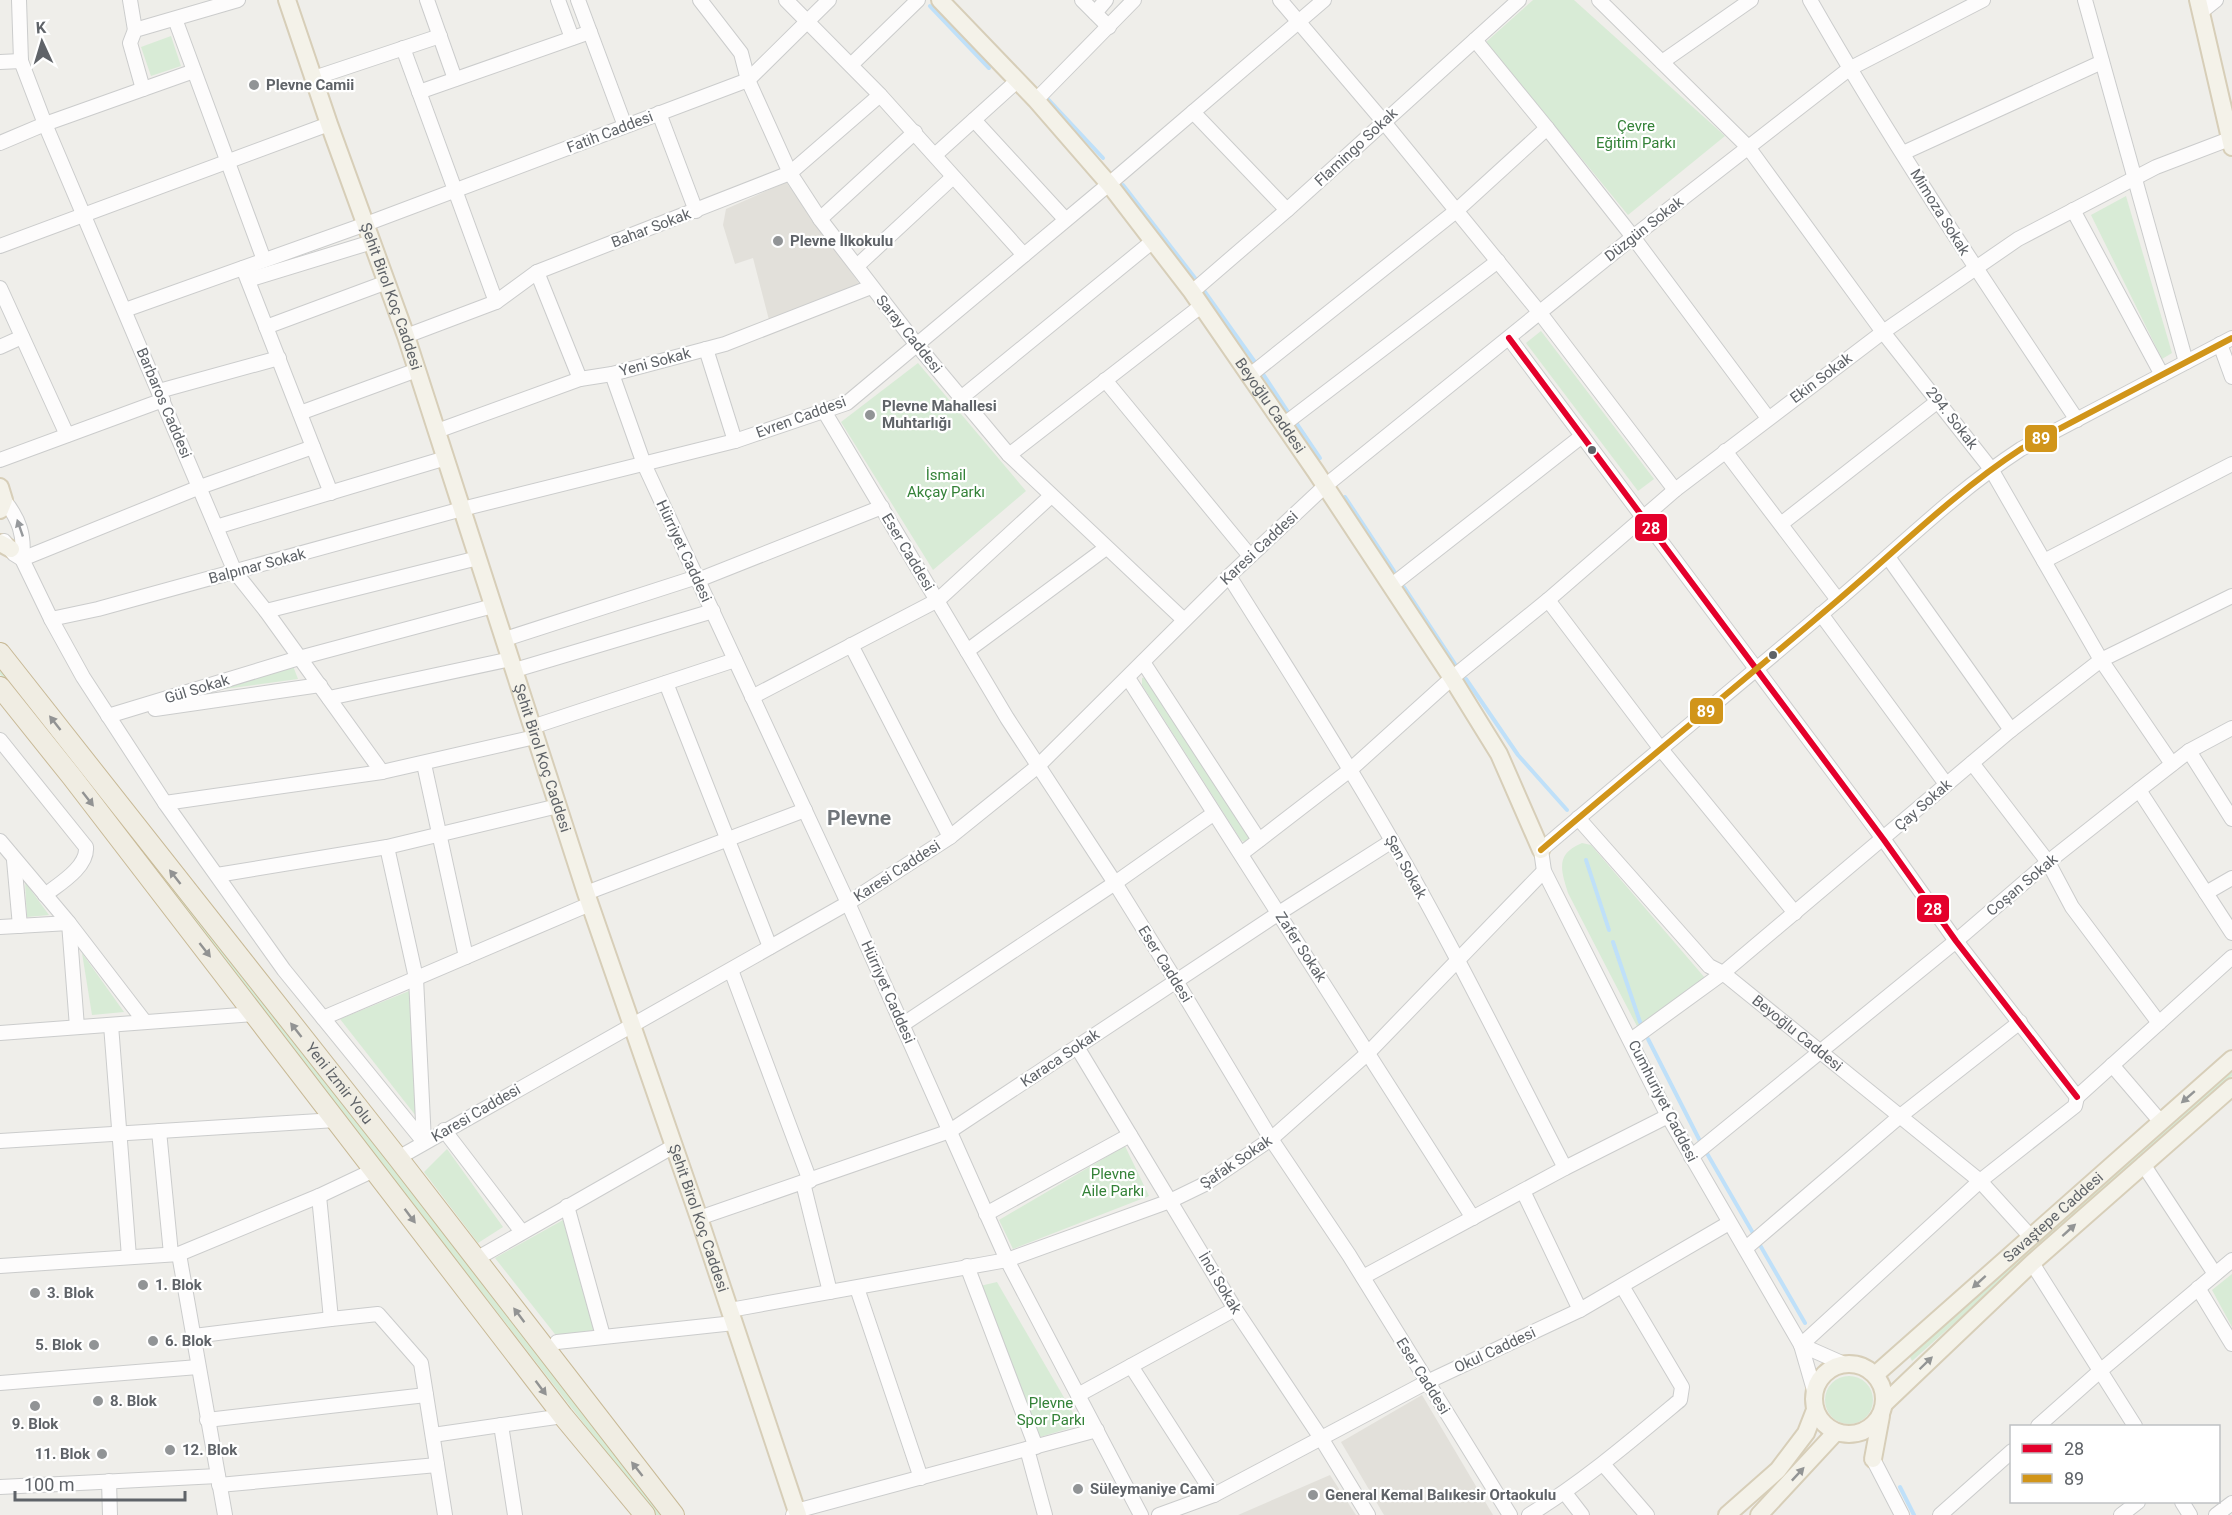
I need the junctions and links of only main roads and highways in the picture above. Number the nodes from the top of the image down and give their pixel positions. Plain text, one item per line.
1 (287, 0) edge
2 (940, 0) edge
3 (2200, 6) edge
4 (2231, 141) edge
5 (0, 653) edge
6 (0, 687) edge
7 (1541, 850) road end
8 (2232, 1059) edge
9 (2232, 1087) edge
10 (1875, 1375) junction
11 (1883, 1409) junction
12 (1815, 1410) junction
13 (1841, 1433) junction
14 (1764, 1513) edge
15 (796, 1514) edge
16 (645, 1515) edge
17 (674, 1515) edge
18 (1727, 1515) edge

1 - 15 main road, Şehit Birol Koç Caddesi
2 - 7 main road, Beyoğlu Caddesi
3 - 4 main road
17 -> 5 highway, Yeni İzmir Yolu
6 -> 16 highway, Yeni İzmir Yolu
8 -> 10 main road, Savaştepe Caddesi
11 -> 9 main road, Savaştepe Caddesi
10 - 11 main road
10 - 12 main road
11 - 13 main road
11 - 13 main road
12 - 13 main road
12 - 18 main road
14 -> 13 main road

